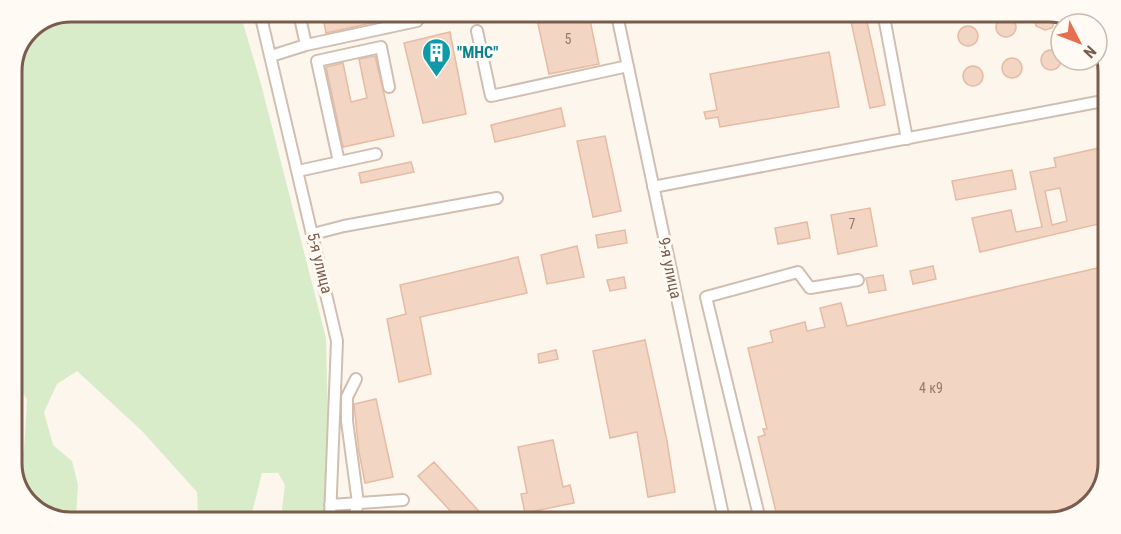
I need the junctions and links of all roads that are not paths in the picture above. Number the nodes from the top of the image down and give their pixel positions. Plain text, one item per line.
1 (262, 22) edge
2 (301, 22) edge
3 (412, 22) edge
4 (619, 22) edge
5 (885, 22) edge
6 (477, 31) dead end
7 (306, 45) junction
8 (271, 56) junction
9 (628, 66) junction
10 (389, 87) dead end
11 (1098, 102) edge
12 (907, 139) junction
13 (376, 154) dead end
14 (339, 162) junction
15 (298, 171) junction
16 (653, 187) junction
17 (497, 198) dead end
18 (313, 234) junction
19 (858, 280) dead end
20 (356, 379) dead end
21 (403, 500) dead end
22 (358, 503) junction
23 (330, 505) junction
24 (330, 512) edge
25 (356, 512) edge
26 (722, 512) edge
27 (758, 512) edge

1 - 8 street, 5-я улица
2 - 7 street
3 - 7 street
4 - 9 street, 9-я улица
5 - 12 street
6 - 9 street
7 - 8 street
8 - 15 street, 5-я улица
9 - 16 street, 9-я улица
10 - 14 street
11 - 12 street
12 - 16 street
13 - 14 street
14 - 15 street
15 - 18 street, 5-я улица
16 - 26 street, 9-я улица
17 - 18 street
18 - 23 street, 5-я улица
19 - 27 street
20 - 22 street
21 - 22 street
22 - 23 street
22 - 25 street
23 - 24 street, 5-я улица

